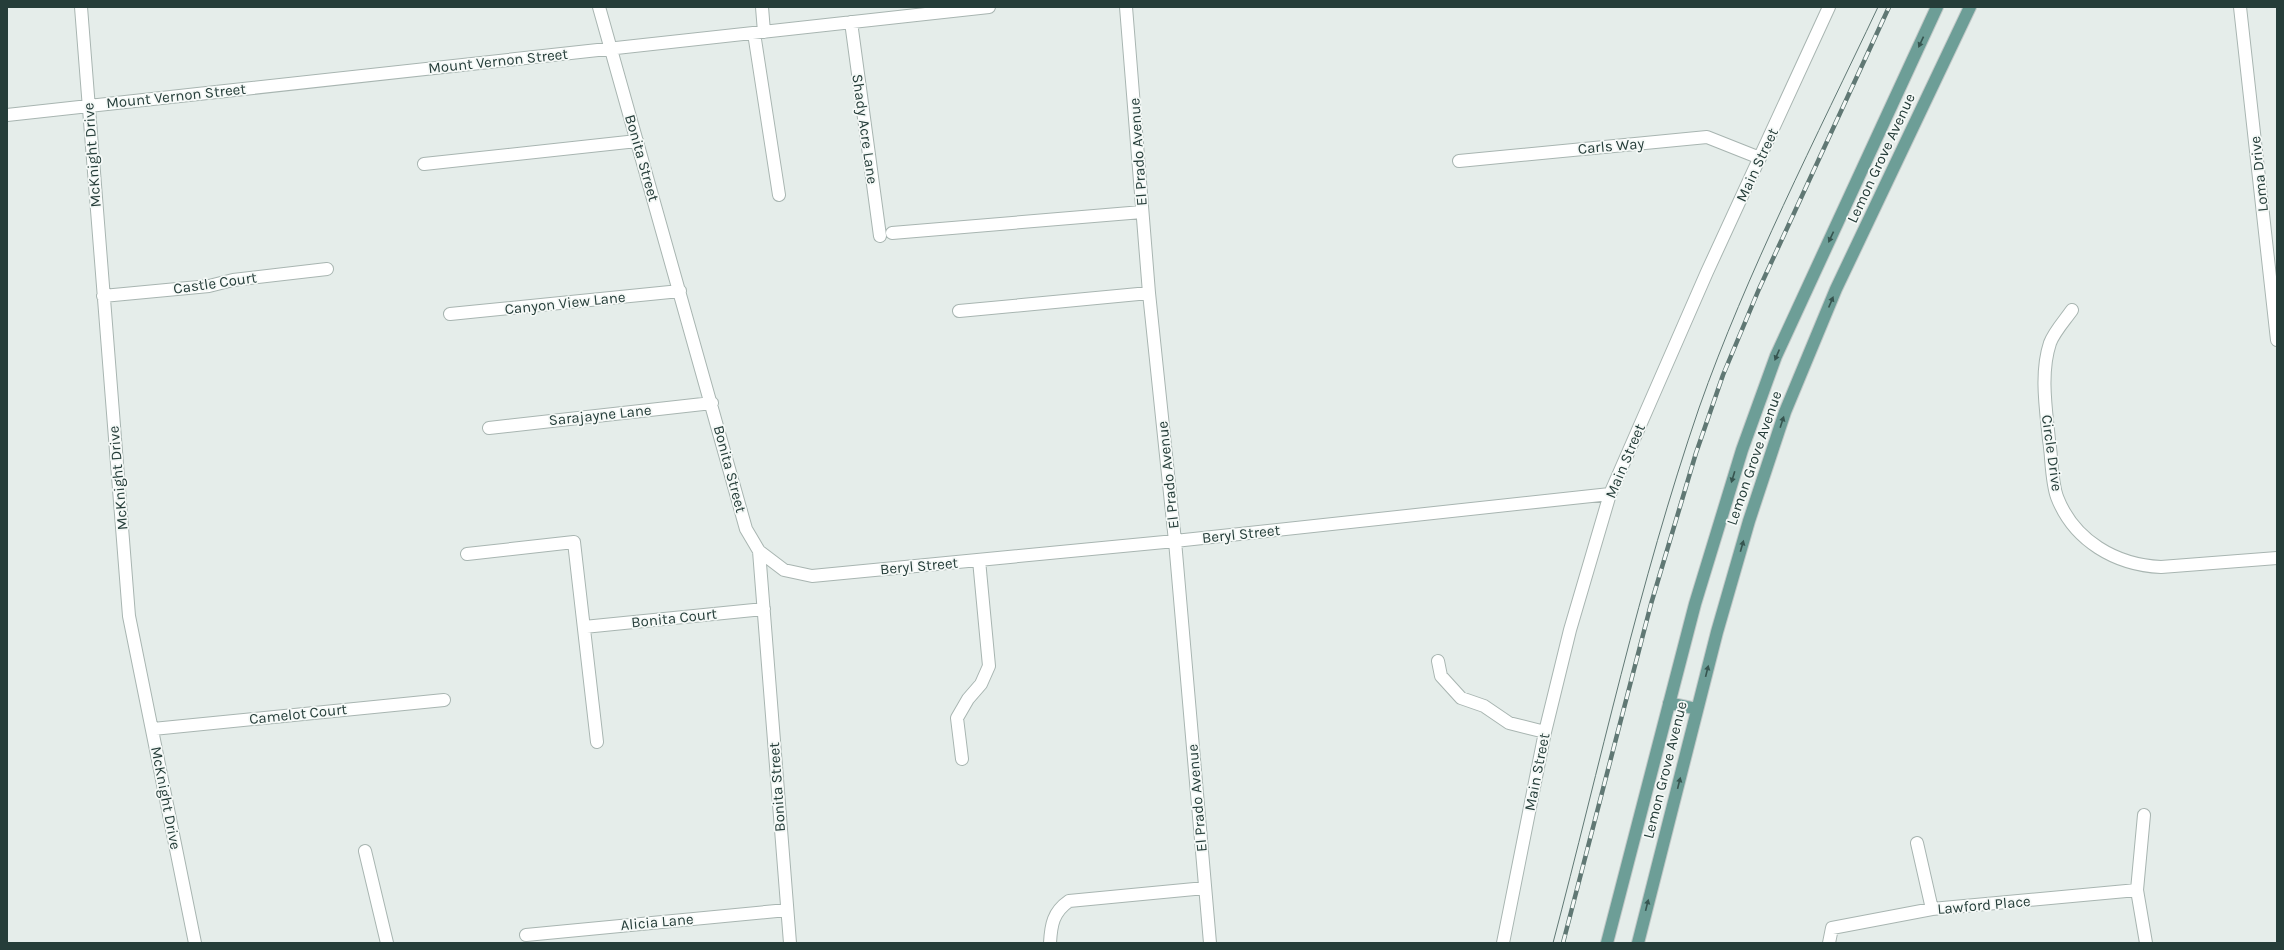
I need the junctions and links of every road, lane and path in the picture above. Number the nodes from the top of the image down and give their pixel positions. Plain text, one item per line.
1 (81, 7) edge
2 (599, 7) edge
3 (762, 7) edge
4 (989, 7) edge
5 (1126, 7) edge
6 (1829, 7) edge
7 (1937, 7) edge
8 (1970, 7) edge
9 (2240, 7) edge
10 (850, 22) junction
11 (759, 33) junction
12 (610, 48) junction
13 (88, 106) junction
14 (7, 115) edge
15 (637, 141) junction
16 (1760, 158) junction
17 (1458, 161) dead end
18 (424, 164) dead end
19 (779, 195) dead end
20 (1142, 212) junction
21 (892, 233) dead end
22 (880, 236) dead end
23 (327, 269) dead end
24 (680, 291) junction
25 (1149, 293) junction
26 (103, 296) junction
27 (2072, 310) dead end
28 (959, 311) dead end
29 (450, 314) dead end
30 (2277, 340) edge
31 (712, 403) junction
32 (489, 428) dead end
33 (1610, 494) junction
34 (1175, 541) junction
35 (759, 551) junction
36 (467, 554) dead end
37 (2277, 558) edge
38 (979, 560) junction
39 (764, 609) junction
40 (584, 627) junction
41 (1438, 661) dead end
42 (444, 700) dead end
43 (1669, 703) junction
44 (1698, 709) junction
45 (153, 729) junction
46 (1545, 732) junction
47 (597, 742) dead end
48 (962, 759) dead end
49 (2144, 815) dead end
50 (1917, 843) dead end
51 (365, 851) dead end
52 (1205, 888) junction
53 (2137, 890) junction
54 (1932, 909) junction
55 (787, 910) junction
56 (526, 935) dead end
57 (195, 943) edge
58 (387, 943) edge
59 (790, 943) edge
60 (1050, 943) edge
61 (1210, 943) edge
62 (1503, 943) edge
63 (1607, 943) edge
64 (1638, 943) edge
65 (1829, 943) edge
66 (2146, 943) edge

1 - 13 street, McKnight Drive
2 - 12 street, Bonita Street
3 - 11 street
4 - 10 street, Mount Vernon Street
5 - 20 street, El Prado Avenue
6 - 16 street, Main Street
7 -> 43 main road, Lemon Grove Avenue
44 -> 8 main road, Lemon Grove Avenue
9 - 30 street, Loma Drive
10 - 11 street, Mount Vernon Street
10 - 22 street, Shady Acre Lane
11 - 12 street, Mount Vernon Street
11 - 19 street
12 - 13 street, Mount Vernon Street
12 - 15 street, Bonita Street
13 - 14 street, Mount Vernon Street
13 - 26 street, McKnight Drive
15 - 18 street
15 - 24 street, Bonita Street
16 - 17 street, Carls Way
16 - 33 street, Main Street
20 - 21 street
20 - 25 street, El Prado Avenue
23 - 26 street, Castle Court
24 - 29 street, Canyon View Lane
24 - 31 street, Bonita Street
25 - 28 street
25 - 34 street, El Prado Avenue
26 - 45 street, McKnight Drive
27 - 37 street, Circle Drive
31 - 32 street, Sarajayne Lane
31 - 35 street, Bonita Street
33 - 34 street, Beryl Street
33 - 46 street, Main Street
34 - 38 street, Beryl Street
34 - 52 street, El Prado Avenue
35 - 38 street, Beryl Street
35 - 39 street, Bonita Street
36 - 40 street
38 - 48 street
39 - 40 street, Bonita Court
39 - 55 street, Bonita Street
40 - 47 street
41 - 46 street
42 - 45 street, Camelot Court
43 - 44 main road
43 - 63 main road, Lemon Grove Avenue
64 -> 44 main road, Lemon Grove Avenue
45 - 57 street, McKnight Drive
46 - 62 street, Main Street
49 - 53 street
50 - 54 street
51 - 58 street
52 - 60 street
52 - 61 street, El Prado Avenue
53 - 54 street, Lawford Place
53 - 66 street
54 - 65 street, Lawford Place
55 - 56 street, Alicia Lane
55 - 59 street, Bonita Street

